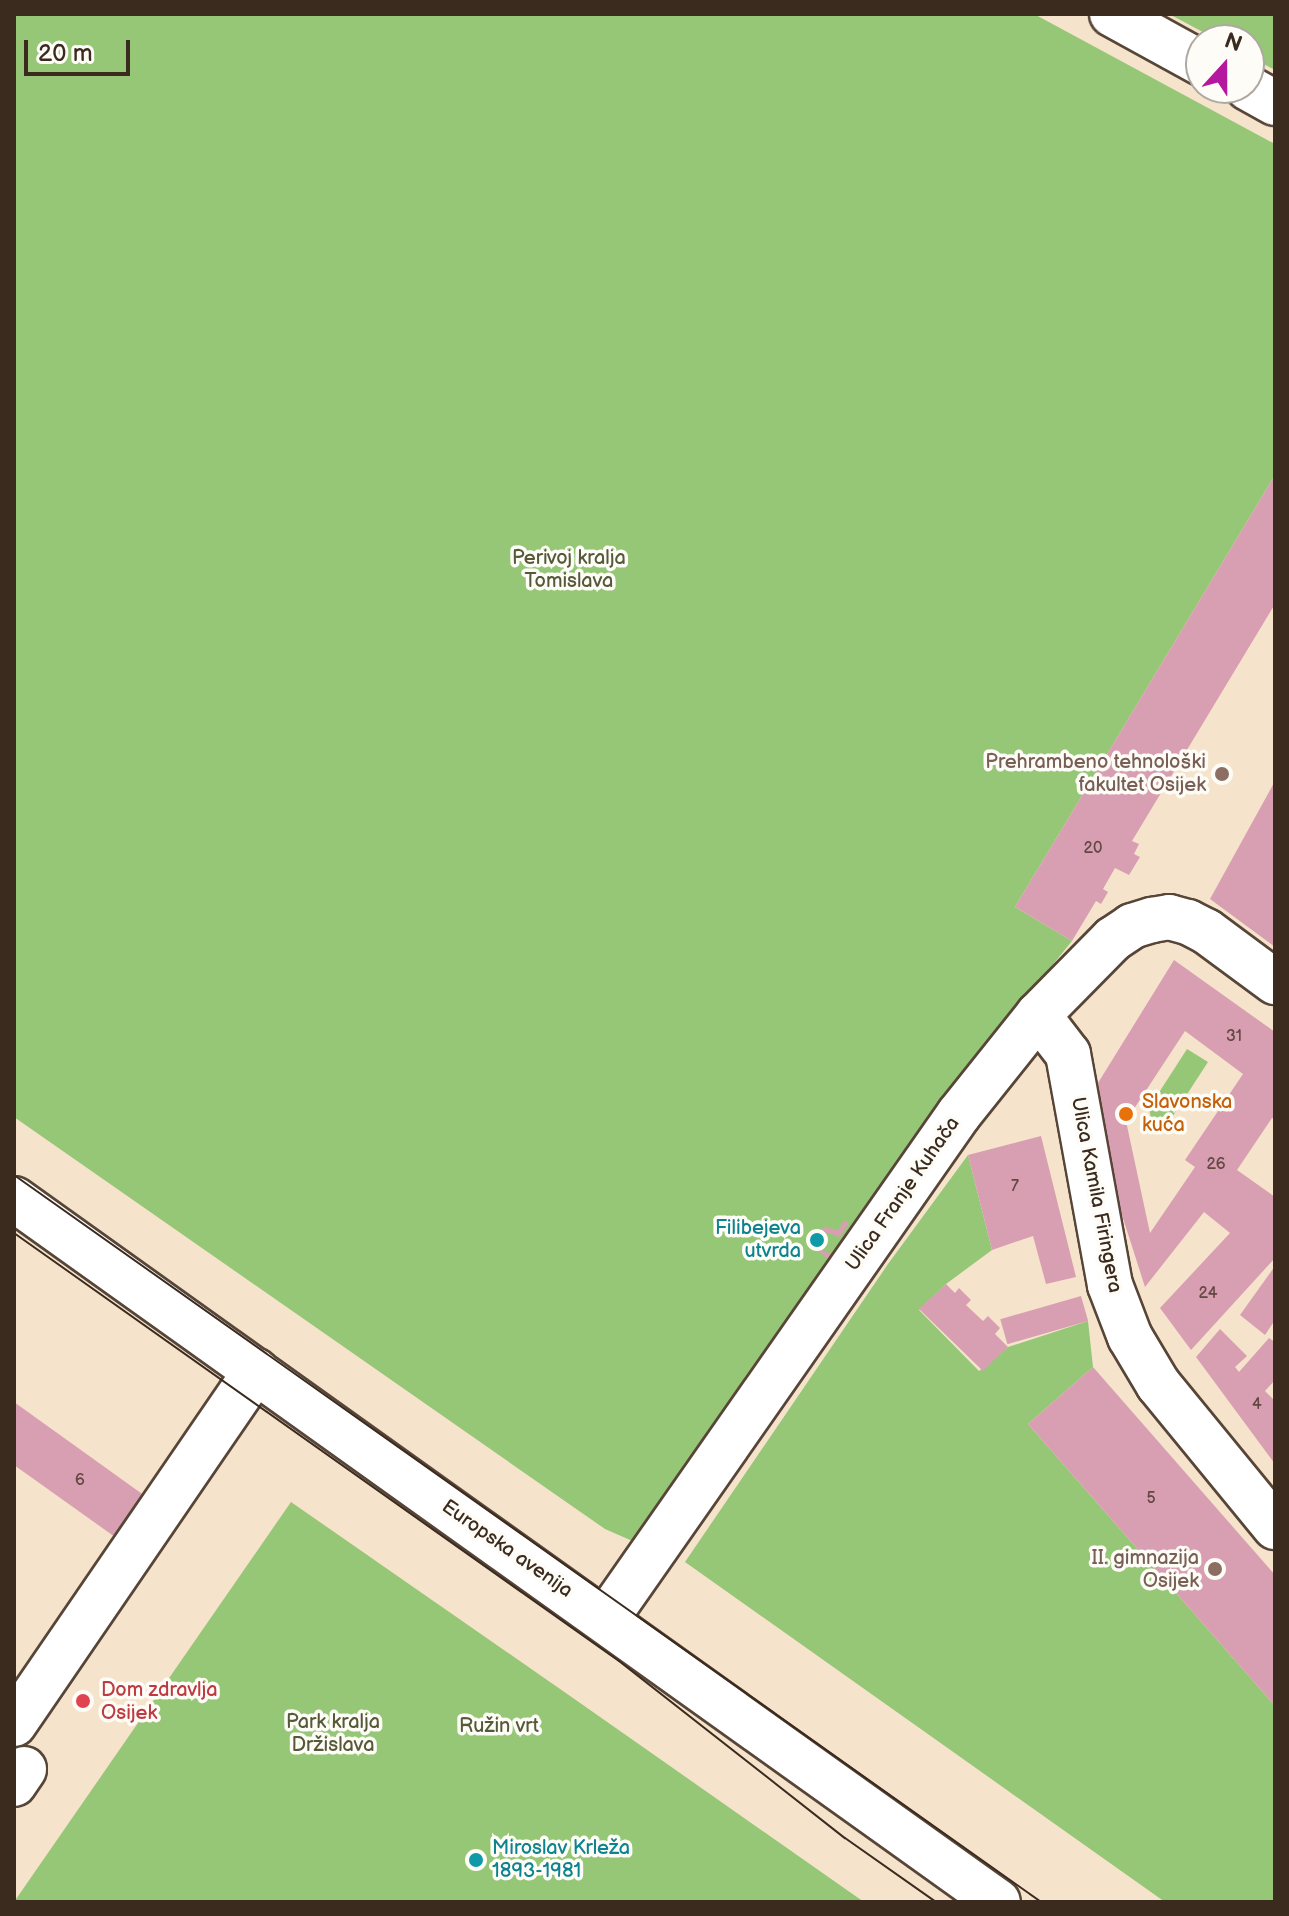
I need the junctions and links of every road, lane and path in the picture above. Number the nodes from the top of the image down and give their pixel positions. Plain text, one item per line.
1 (1112, 14) edge
2 (1185, 54) edge
3 (1275, 982) edge
4 (1038, 1015) junction
5 (14, 1199) edge
6 (256, 1371) junction
7 (1275, 1527) edge
8 (606, 1619) junction
9 (14, 1724) edge
10 (998, 1902) edge

1 - 2 street
3 - 4 street, Ulica Franje Kuhača
4 - 7 street, Ulica Kamila Firingera
4 - 8 street, Ulica Franje Kuhača
5 - 6 street, Europska avenija
6 - 8 street, Europska avenija
6 - 9 street
8 - 10 street, Europska avenija

